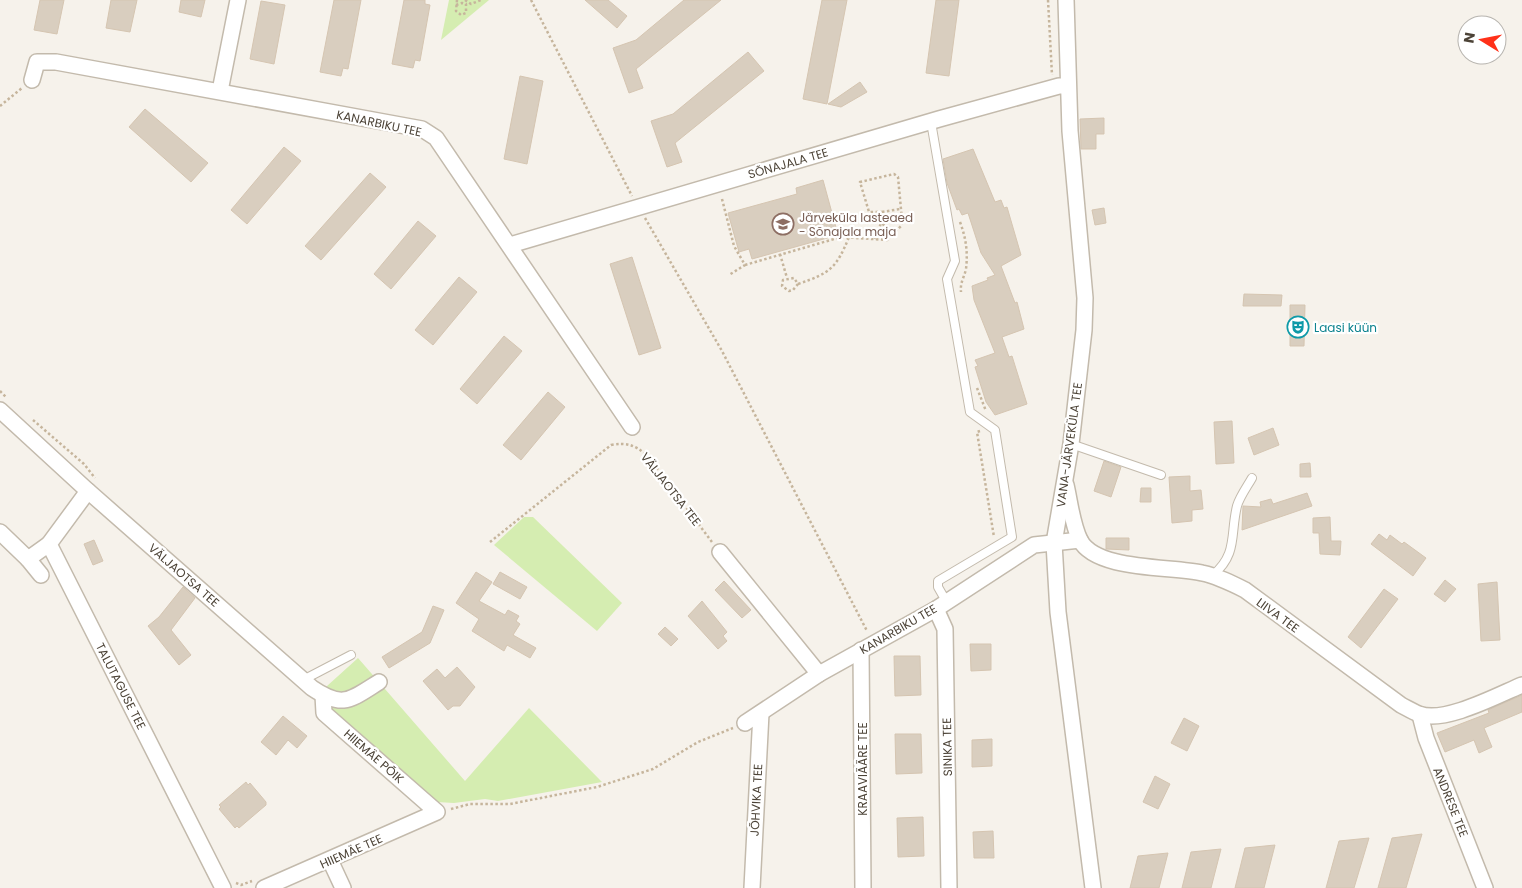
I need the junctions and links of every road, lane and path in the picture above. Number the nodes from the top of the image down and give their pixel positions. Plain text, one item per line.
1 (238, 0) edge
2 (457, 0) edge
3 (480, 0) edge
4 (531, 0) edge
5 (1048, 0) edge
6 (1066, 0) edge
7 (466, 2) edge
8 (456, 5) junction
9 (32, 80) joint
10 (1061, 87) junction
11 (220, 91) junction
12 (0, 106) edge
13 (931, 122) junction
14 (722, 198) dead end
15 (638, 208) junction
16 (900, 209) junction
17 (882, 212) junction
18 (956, 214) dead end
19 (882, 223) junction
20 (895, 232) junction
21 (849, 237) junction
22 (875, 239) junction
23 (510, 245) junction
24 (780, 254) junction
25 (745, 264) junction
26 (729, 275) dead end
27 (787, 278) junction
28 (798, 284) junction
29 (962, 301) dead end
30 (976, 379) dead end
31 (0, 391) edge
32 (4, 404) edge
33 (28, 416) dead end
34 (990, 426) junction
35 (632, 427) dead end
36 (1071, 444) junction
37 (1161, 475) dead end
38 (1064, 478) junction
39 (1252, 478) dead end
40 (91, 494) junction
41 (0, 532) edge
42 (1080, 540) junction
43 (490, 542) dead end
44 (1054, 543) junction
45 (49, 544) junction
46 (996, 547) junction
47 (720, 552) joint
48 (28, 559) junction
49 (41, 575) dead end
50 (1213, 575) junction
51 (941, 605) junction
52 (867, 646) junction
53 (351, 655) dead end
54 (819, 674) junction
55 (303, 680) junction
56 (379, 682) dead end
57 (1522, 685) edge
58 (323, 695) junction
59 (761, 713) junction
60 (1420, 715) junction
61 (745, 723) joint
62 (437, 812) junction
63 (330, 860) junction
64 (223, 888) edge
65 (264, 888) edge
66 (343, 888) edge
67 (752, 888) edge
68 (863, 888) edge
69 (949, 888) edge
70 (1093, 888) edge
71 (1485, 888) edge

1 - 11 street
2 - 8 path
3 - 7 path
4 - 15 path
5 - 10 path
6 - 10 street, VANA-JÄRVEKÜLA TEE
7 - 8 path
7 - 8 path
9 - 11 street, KANARBIKU TEE
9 - 12 path
10 - 13 street, SÕNAJALA TEE
10 - 36 street, VANA-JÄRVEKÜLA TEE
11 - 23 street, KANARBIKU TEE
13 - 15 street, SÕNAJALA TEE
13 - 34 lane
14 - 25 path
15 - 23 street, SÕNAJALA TEE
15 - 52 path
16 - 17 path
16 - 17 path
16 - 20 path
17 - 19 path
18 - 29 path
19 - 20 path
19 - 22 path
20 - 22 path
21 - 22 path
21 - 24 path
21 - 28 path
23 - 35 street, KANARBIKU TEE
24 - 25 path
24 - 27 path
25 - 26 path
27 - 28 path
27 - 28 path
30 - 34 path
31 - 32 path
32 - 40 street, VÄLJAOTSA TEE
33 - 40 path
34 - 46 path
34 - 46 lane
36 - 37 lane
36 - 38 street, VANA-JÄRVEKÜLA TEE
38 - 42 street
38 - 44 street, VANA-JÄRVEKÜLA TEE
39 - 50 lane
40 - 45 street
40 - 55 street, VÄLJAOTSA TEE
41 - 48 street
42 - 44 street, KANARBIKU TEE
42 - 50 street, LIIVA TEE
43 - 47 path, VÄLJAOTSA TEE
44 - 51 street, KANARBIKU TEE
44 - 70 street, VANA-JÄRVEKÜLA TEE
45 - 48 street
45 - 64 street, TALUTAGUSE TEE
46 - 51 lane
47 - 54 street
48 - 49 street
50 - 60 street, LIIVA TEE
51 - 52 street, KANARBIKU TEE
51 - 69 street, SINIKA TEE
52 - 54 street, KANARBIKU TEE
52 - 68 street, KRAAVIÄÄRE TEE
53 - 55 lane
54 - 59 street, KANARBIKU TEE
55 - 58 street, VÄLJAOTSA TEE
56 - 58 street, VÄLJAOTSA TEE
57 - 60 street, LIIVA TEE
58 - 62 street, HIIEMÄE PÕIK
59 - 61 street, KANARBIKU TEE
59 - 67 street, JÕHVIKA TEE
60 - 71 street, ANDRESE TEE
61 - 62 path
62 - 63 street, HIIEMÄE TEE
63 - 65 street, HIIEMÄE TEE
63 - 66 street

